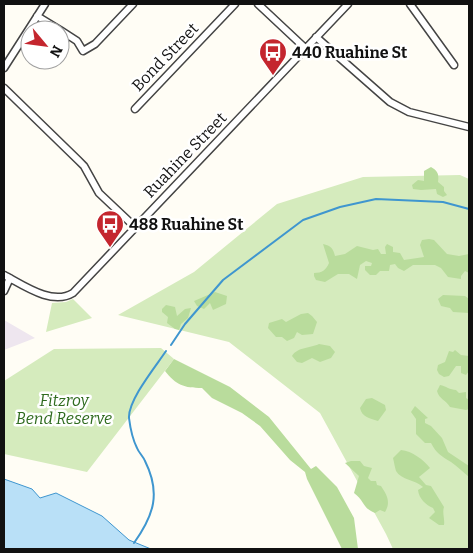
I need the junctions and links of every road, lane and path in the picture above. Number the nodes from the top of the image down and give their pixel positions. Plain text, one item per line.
1 (45, 4) edge
2 (133, 4) edge
3 (235, 4) edge
4 (258, 4) edge
5 (348, 4) edge
6 (410, 4) edge
7 (38, 16) junction
8 (44, 20) edge
9 (70, 37) edge
10 (316, 37) junction
11 (305, 48) junction
12 (454, 64) dead end
13 (4, 68) edge
14 (4, 88) edge
15 (135, 108) dead end
16 (469, 127) edge
17 (135, 228) junction
18 (7, 277) edge
19 (4, 291) edge

1 - 7 street
2 - 9 street
3 - 15 street, Bond Street
4 - 11 street
5 - 10 street, Ruahine Street
6 - 12 street
7 - 8 street
7 - 13 street
10 - 11 street, Ruahine Street
10 - 16 street
11 - 17 street, Ruahine Street
14 - 17 street
17 - 18 street, Ruahine Street
18 - 19 street

